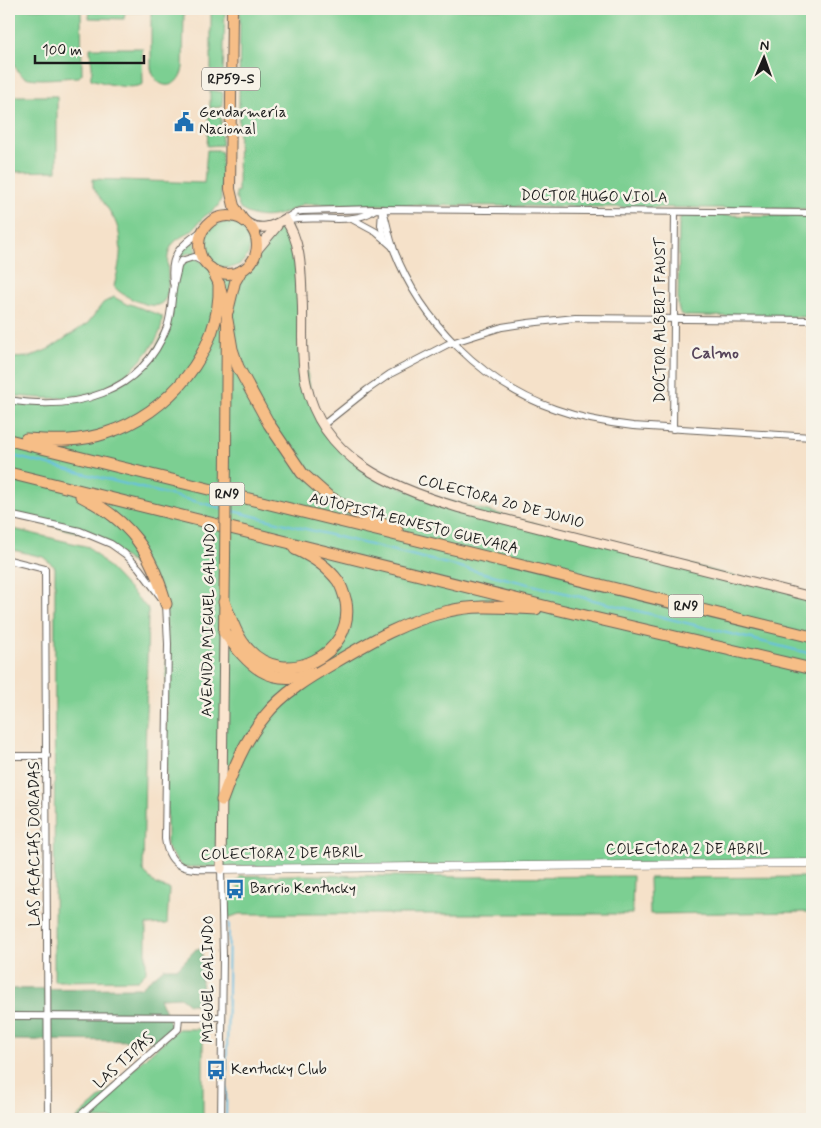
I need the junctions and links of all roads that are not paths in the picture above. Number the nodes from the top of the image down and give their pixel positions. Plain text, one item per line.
1 (232, 9) edge
2 (230, 189) junction
3 (374, 210) junction
4 (383, 210) junction
5 (675, 212) junction
6 (812, 213) edge
7 (221, 217) junction
8 (351, 218) junction
9 (286, 220) junction
10 (245, 222) junction
11 (203, 230) junction
12 (385, 239) junction
13 (393, 248) junction
14 (256, 251) junction
15 (208, 266) junction
16 (242, 270) junction
17 (219, 284) junction
18 (174, 286) junction
19 (227, 316) junction
20 (674, 319) junction
21 (812, 320) edge
22 (455, 343) junction
23 (9, 400) edge
24 (323, 425) junction
25 (673, 429) junction
26 (812, 437) edge
27 (9, 439) edge
28 (9, 473) edge
29 (54, 484) junction
30 (9, 514) edge
31 (278, 540) junction
32 (445, 548) junction
33 (9, 560) edge
34 (812, 597) edge
35 (224, 602) junction
36 (166, 604) junction
37 (560, 610) junction
38 (224, 632) junction
39 (812, 637) edge
40 (812, 669) edge
41 (321, 670) junction
42 (9, 756) edge
43 (46, 756) junction
44 (222, 800) junction
45 (812, 863) edge
46 (221, 869) junction
47 (9, 1016) edge
48 (49, 1016) junction
49 (179, 1017) junction
50 (222, 1017) junction
51 (48, 1119) edge
52 (76, 1119) edge
53 (222, 1119) edge

1 - 2 main road, RP59-S
2 - 7 main road, RP59-S
2 - 10 main road, RP59-S
3 - 4 street, DOCTOR HUGO VIOLA
3 - 8 street, DOCTOR HUGO VIOLA
3 - 9 street, DOCTOR HUGO VIOLA
4 - 5 street, DOCTOR HUGO VIOLA
4 - 12 street
4 - 13 street
5 - 6 street, DOCTOR HUGO VIOLA
5 - 20 street, DOCTOR ALBERT FAUST
7 - 10 main road
7 - 11 main road
8 - 9 street, DOCTOR HUGO VIOLA
8 - 12 street
9 - 10 main road, DOCTOR HUGO VIOLA
9 - 14 main road, DOCTOR HUGO VIOLA
9 - 24 main road, COLECTORA 20 DE JUNIO
10 - 14 main road
11 - 15 main road
11 - 18 street
12 - 13 street
13 - 22 street
14 - 16 main road
15 - 16 main road
15 - 17 main road, AVENIDA MIGUEL GALINDO
15 - 18 street
16 - 19 main road, AVENIDA MIGUEL GALINDO
17 - 19 main road, AVENIDA MIGUEL GALINDO
17 - 27 highway
18 - 23 street
19 - 32 highway
19 - 35 main road, AVENIDA MIGUEL GALINDO, bridge
20 - 21 street
20 - 22 street
20 - 25 street, DOCTOR ALBERT FAUST
22 - 24 street
22 - 25 street
24 - 34 main road, COLECTORA 20 DE JUNIO
25 - 26 street
27 - 32 highway, AUTOPISTA ERNESTO GUEVARA / RN9
28 - 29 highway, RN9
29 - 31 highway, RN9
29 - 36 highway
30 - 36 street
31 - 35 highway
31 - 37 highway, RN9
32 - 39 highway, AUTOPISTA ERNESTO GUEVARA / RN9
33 - 43 street, LAS ACACIAS DORADAS
35 - 38 main road, AVENIDA MIGUEL GALINDO
36 - 46 street, COLECTORA 2 DE ABRIL
37 - 40 highway, RN9
37 - 41 highway
38 - 41 highway
38 - 44 main road, AVENIDA MIGUEL GALINDO
41 - 44 highway
42 - 43 street
43 - 48 street, LAS ACACIAS DORADAS
44 - 46 main road, AVENIDA MIGUEL GALINDO
45 - 46 street, COLECTORA 2 DE ABRIL
46 - 50 street, MIGUEL GALINDO
47 - 48 street
48 - 49 street
48 - 51 street, LAS ACACIAS DORADAS
49 - 50 street
49 - 52 street, LAS TIPAS
50 - 53 street, MIGUEL GALINDO

